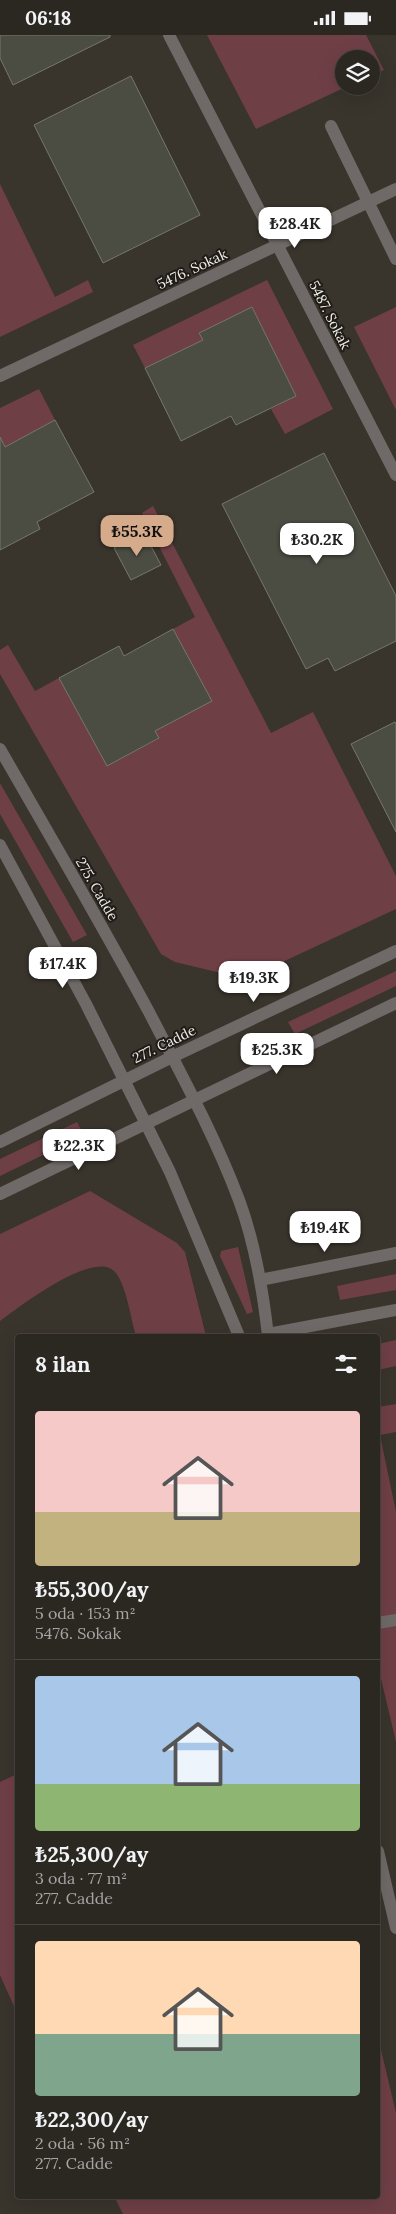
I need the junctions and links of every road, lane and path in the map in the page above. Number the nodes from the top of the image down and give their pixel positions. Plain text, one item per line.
1 (169, 35) edge
2 (331, 125) dead end
3 (396, 189) edge
4 (369, 202) junction
5 (277, 245) junction
6 (396, 259) edge
7 (0, 376) edge
8 (396, 475) edge
9 (0, 749) edge
10 (0, 845) edge
11 (396, 951) edge
12 (396, 1003) edge
13 (172, 1057) junction
14 (124, 1080) junction
15 (195, 1099) junction
16 (146, 1123) junction
17 (0, 1142) edge
18 (0, 1194) edge
19 (396, 1253) edge
20 (260, 1280) junction
21 (396, 1310) edge
22 (238, 1334) edge
23 (268, 1334) edge
24 (273, 1334) edge
25 (396, 1620) edge
26 (380, 1623) edge
27 (380, 1860) edge
28 (396, 1928) edge

1 - 5 street, 5487. Sokak
2 - 4 street
3 - 4 street, 5476. Sokak
4 - 5 street, 5476. Sokak
4 - 6 street
5 - 7 street, 5476. Sokak
5 - 8 street, 5487. Sokak
9 - 13 street, 275. Cadde
10 - 14 street
11 - 13 street, 277. Cadde
12 - 15 street
13 - 14 street, 277. Cadde
13 - 15 street, 275. Cadde
14 - 16 street
14 - 17 street, 277. Cadde
15 - 16 street
15 - 20 street, 275. Cadde
16 - 18 street
16 - 22 street
19 - 20 street
20 - 23 street, 275. Cadde
21 - 24 street
25 - 26 street
27 - 28 street

